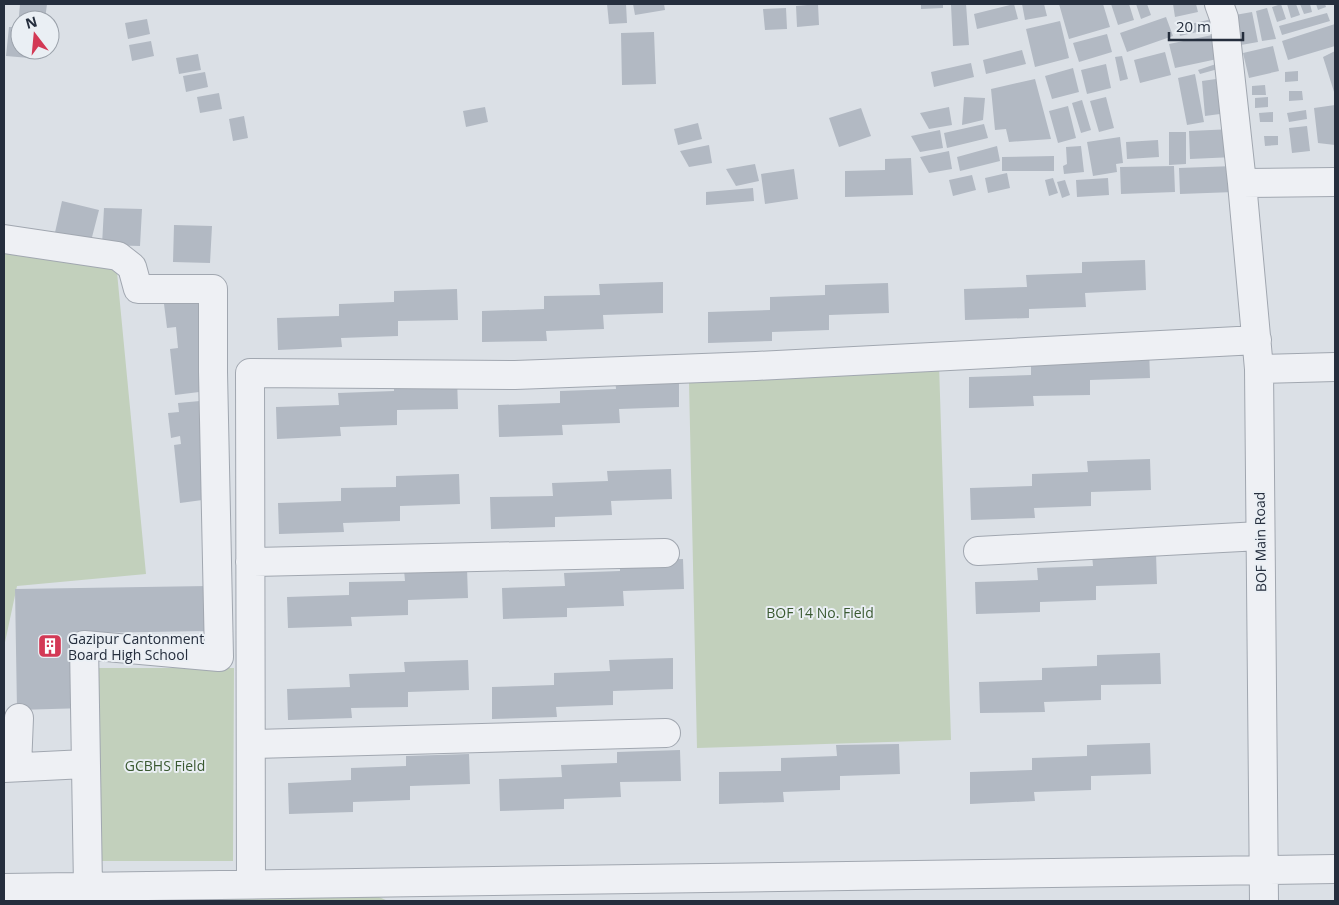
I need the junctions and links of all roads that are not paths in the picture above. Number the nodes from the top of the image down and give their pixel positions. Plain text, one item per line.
1 (1220, 4) edge
2 (1335, 182) edge
3 (1242, 183) junction
4 (4, 239) edge
5 (1257, 340) junction
6 (1335, 367) edge
7 (1258, 369) junction
8 (213, 372) junction
9 (250, 373) junction
10 (1260, 536) junction
11 (978, 551) dead end
12 (665, 553) dead end
13 (250, 562) junction
14 (18, 718) dead end
15 (666, 733) dead end
16 (251, 744) junction
17 (84, 764) junction
18 (10, 767) edge
19 (1335, 869) edge
20 (1264, 870) junction
21 (251, 884) junction
22 (88, 887) junction
23 (4, 888) edge
24 (408, 892) edge
25 (1264, 901) edge

1 - 3 street, BOF Main Road
2 - 3 street
3 - 5 street, BOF Main Road
4 - 8 street
5 - 7 street, BOF Main Road
5 - 9 street
6 - 7 street
7 - 10 street, BOF Main Road
8 - 9 street
8 - 17 street
9 - 13 street
10 - 11 street
10 - 20 street, BOF Main Road
12 - 13 street
13 - 16 street
14 - 18 street
15 - 16 street
16 - 21 street
17 - 18 street
17 - 22 street
19 - 20 street
20 - 24 street
20 - 25 street, BOF Main Road
21 - 22 street
21 - 24 street
22 - 23 street

